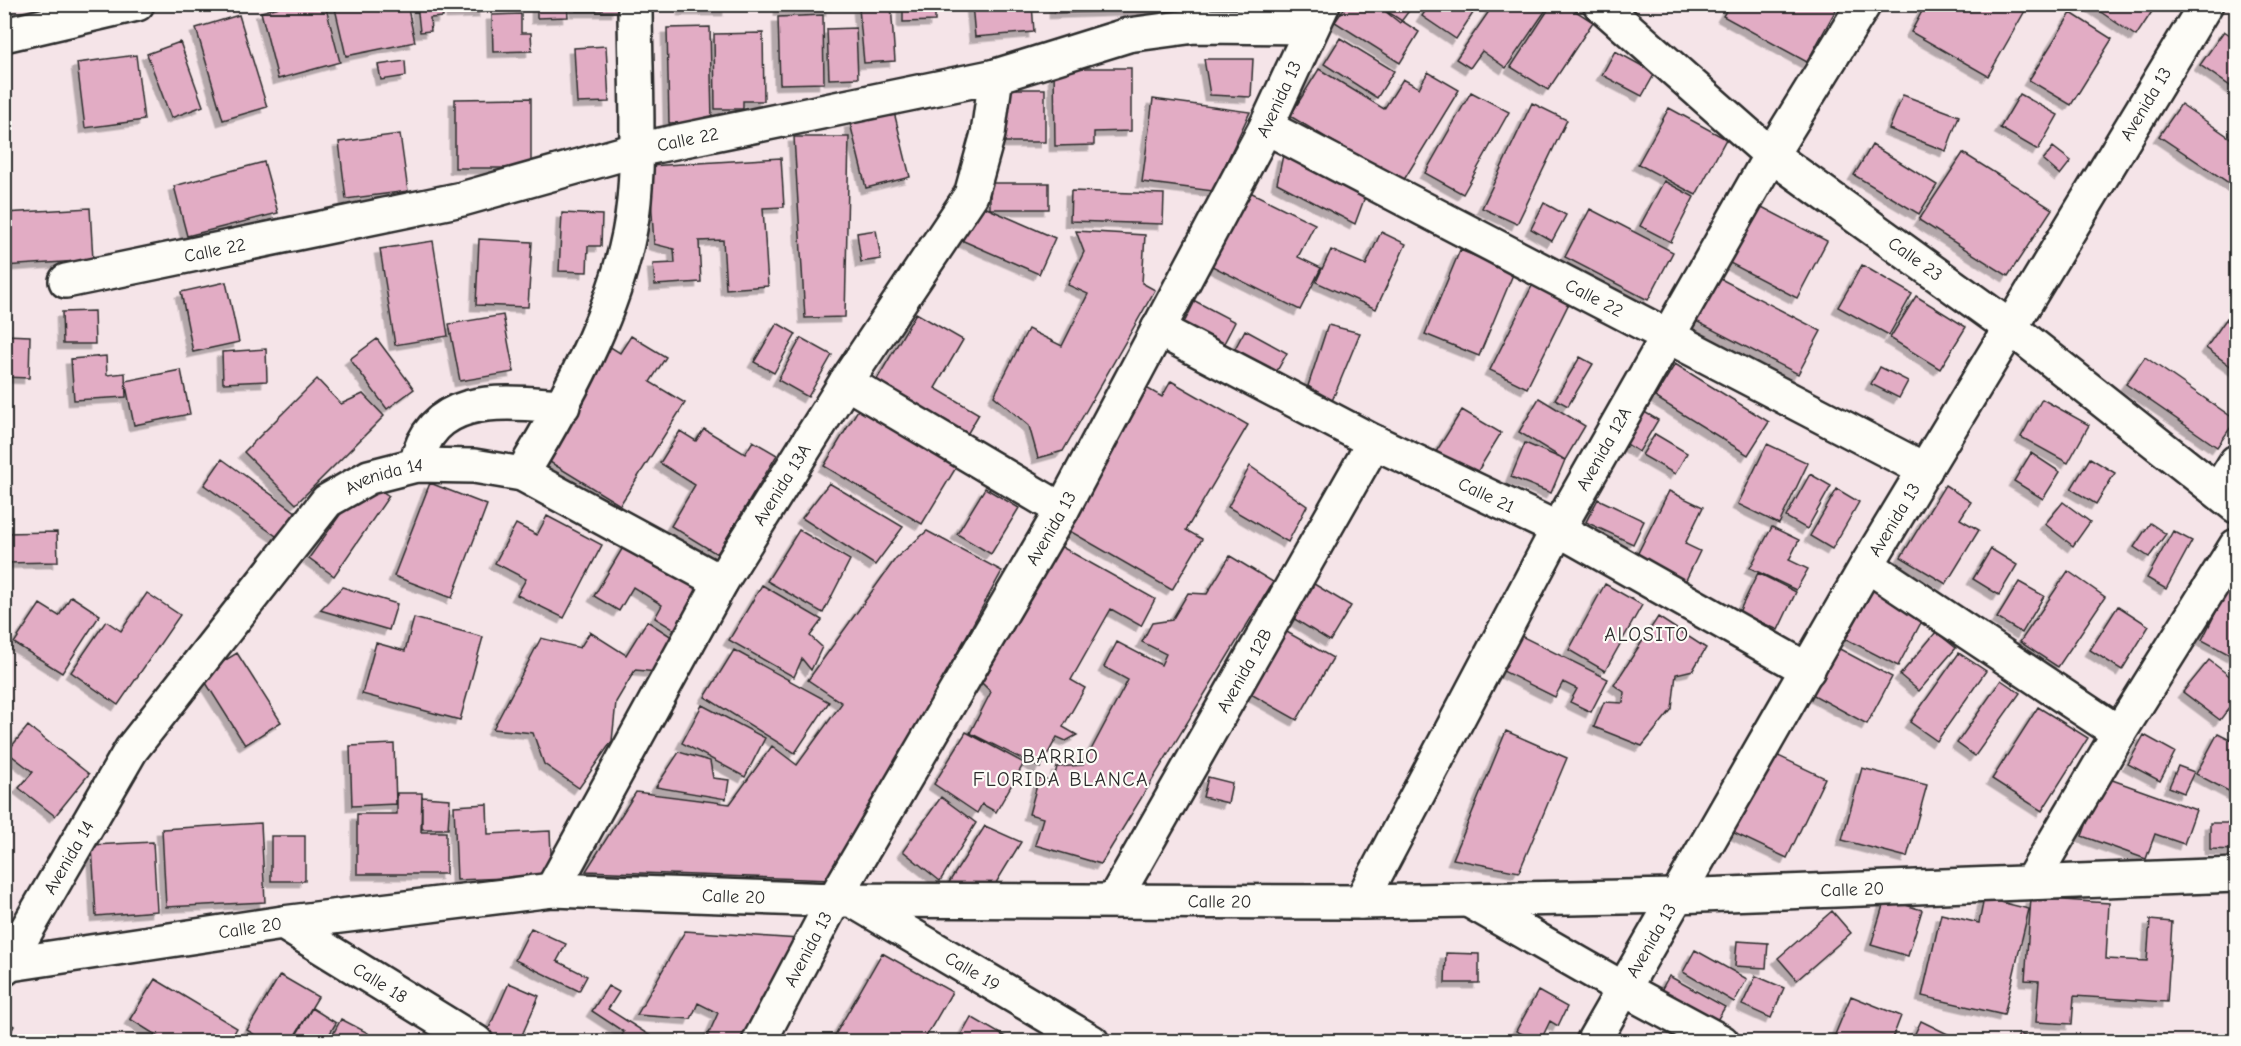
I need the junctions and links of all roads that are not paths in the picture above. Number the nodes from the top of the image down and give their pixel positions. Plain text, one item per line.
1 (137, 4) edge
2 (634, 4) edge
3 (1600, 4) edge
4 (1864, 4) edge
5 (2206, 4) edge
6 (1317, 16) edge
7 (4, 35) edge
8 (996, 76) junction
9 (1266, 127) junction
10 (636, 150) junction
11 (1771, 155) junction
12 (66, 281) dead end
13 (2011, 328) junction
14 (1158, 329) junction
15 (1666, 334) junction
16 (846, 382) junction
17 (563, 406) junction
18 (1374, 442) junction
19 (2236, 462) edge
20 (416, 465) junction
21 (1924, 470) junction
22 (522, 474) junction
23 (2227, 498) edge
24 (1062, 510) junction
25 (1558, 529) junction
26 (2236, 546) edge
27 (1867, 565) junction
28 (721, 582) junction
29 (1808, 669) junction
30 (2119, 733) junction
31 (2236, 875) edge
32 (2031, 882) junction
33 (552, 890) junction
34 (1675, 896) junction
35 (843, 900) junction
36 (1114, 900) junction
37 (1468, 900) junction
38 (1361, 902) junction
39 (283, 923) junction
40 (6, 966) edge
41 (1622, 988) junction
42 (476, 1041) edge
43 (759, 1041) edge
44 (1092, 1041) edge
45 (1593, 1041) edge
46 (1722, 1041) edge

1 - 7 street
2 - 10 street
3 - 11 street, Calle 23
4 - 11 street, Avenida 12A
5 - 13 street, Avenida 13
6 - 8 street, Calle 22
6 - 9 street, Avenida 13
8 - 10 street, Calle 22
8 - 16 street, Avenida 13A
9 - 14 street, Avenida 13
9 - 15 street, Calle 22
10 - 12 street, Calle 22
10 - 17 street
11 - 13 street, Calle 23
11 - 15 street, Avenida 12A
13 - 21 street, Avenida 13
13 - 23 street, Calle 23
14 - 18 street, Calle 21
14 - 24 street, Avenida 13
15 - 21 street, Calle 22
15 - 25 street, Avenida 12A
16 - 24 street
16 - 28 street, Avenida 13A
17 - 20 street
17 - 22 street
18 - 25 street, Calle 21
18 - 36 street, Avenida 12B
19 - 23 street
20 - 22 street, Avenida 14
20 - 40 street, Avenida 14
21 - 27 street, Avenida 13
22 - 28 street, Avenida 14
24 - 35 street, Avenida 13
25 - 29 street, Calle 21
25 - 38 street, Avenida 12A
26 - 30 street
27 - 29 street, Avenida 13
27 - 30 street
28 - 33 street, Avenida 13A
29 - 34 street, Avenida 13
30 - 32 street
31 - 32 street, Calle 20
32 - 34 street, Calle 20
33 - 35 street, Calle 20
33 - 39 street, Calle 20
34 - 37 street, Calle 20
34 - 41 street, Avenida 13
35 - 36 street, Calle 20
35 - 43 street, Avenida 13
35 - 44 street, Calle 19
36 - 38 street, Calle 20
37 - 38 street, Calle 20
37 - 41 street
39 - 40 street, Calle 20
39 - 42 street, Calle 18
41 - 45 street, Avenida 13
41 - 46 street

